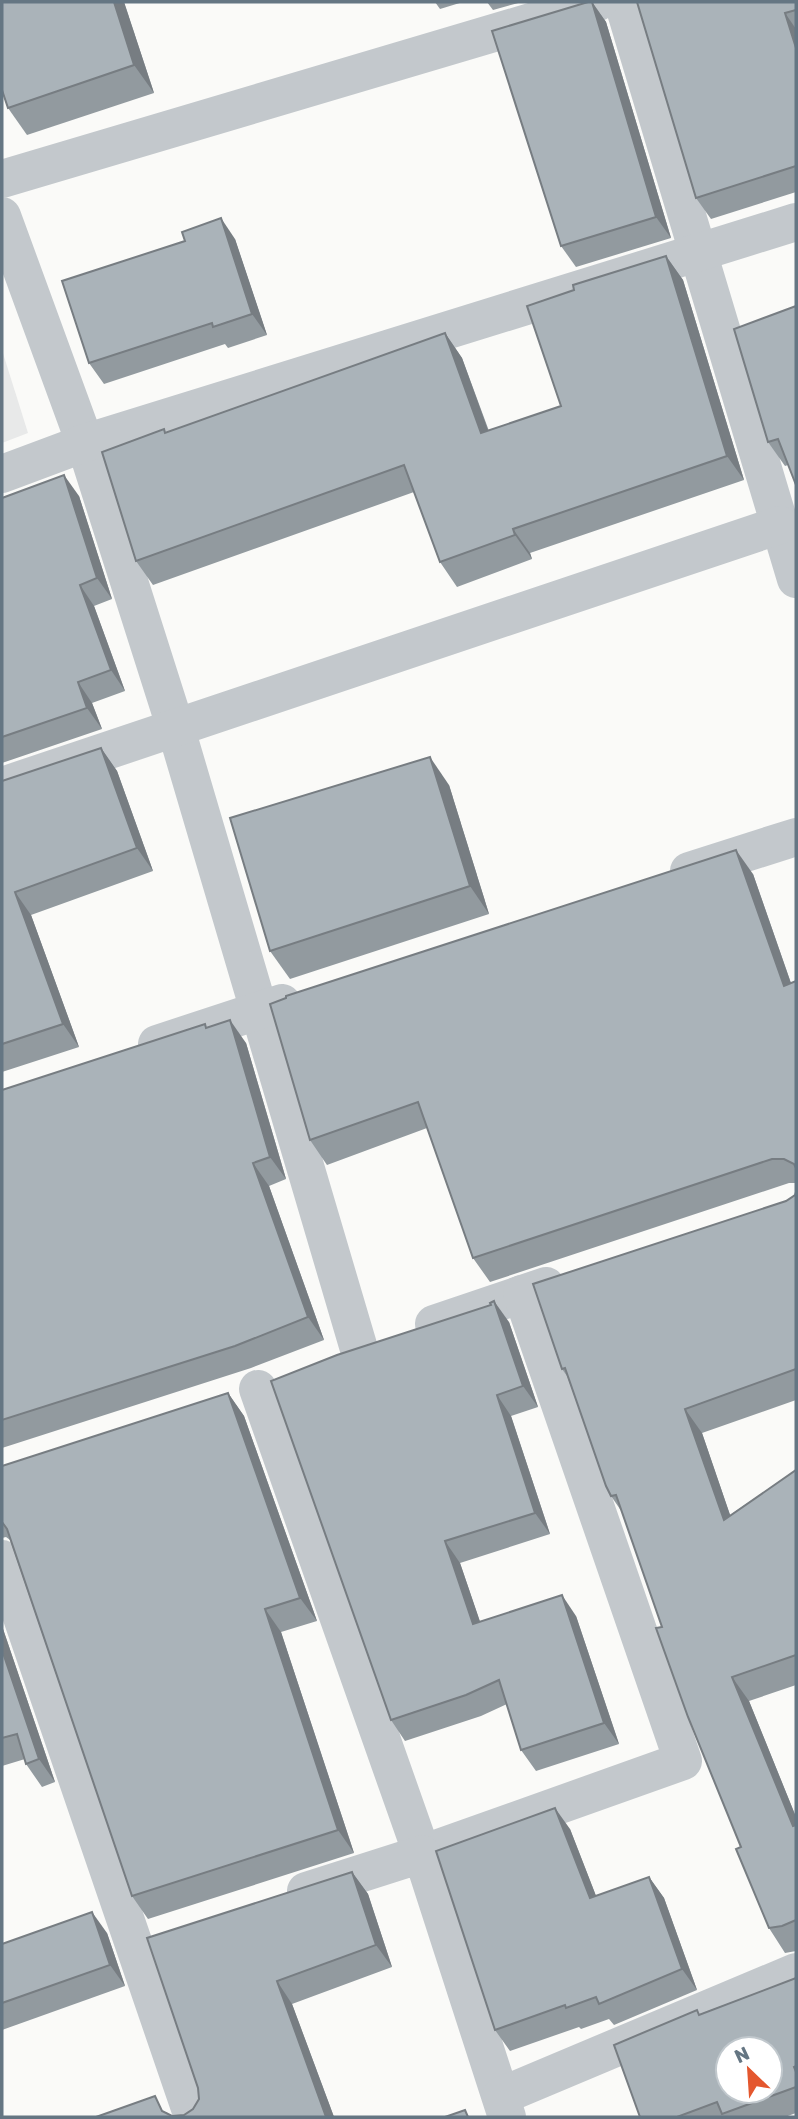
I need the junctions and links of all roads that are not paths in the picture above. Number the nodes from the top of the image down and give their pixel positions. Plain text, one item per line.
1 (598, 2) edge
2 (624, 2) edge
3 (2, 178) edge
4 (2, 216) edge
5 (796, 222) edge
6 (699, 251) junction
7 (85, 443) junction
8 (2, 474) edge
9 (780, 525) junction
10 (796, 579) edge
11 (176, 729) junction
12 (2, 786) edge
13 (796, 837) edge
14 (652, 883) edge
15 (311, 993) edge
16 (259, 1010) junction
17 (130, 1053) edge
18 (574, 1277) edge
19 (522, 1294) junction
20 (359, 1349) junction
21 (258, 1389) junction
22 (220, 1401) edge
23 (2, 1559) edge
24 (422, 1854) junction
25 (278, 1900) edge
26 (173, 1934) edge
27 (134, 1947) junction
28 (796, 1972) edge
29 (504, 2107) edge
30 (193, 2117) edge

1 - 3 street
2 - 6 street
4 - 7 street
5 - 6 street
6 - 7 street
6 - 9 street
7 - 8 street
7 - 11 street
9 - 10 street
9 - 11 street
11 - 12 street
11 - 16 street
13 - 14 street
15 - 16 street
16 - 17 street
16 - 20 street
18 - 19 street
19 - 20 street
19 - 24 street
20 - 21 street
21 - 22 street
21 - 24 street
23 - 27 street
24 - 25 street
24 - 29 street
26 - 27 street
27 - 30 street
28 - 29 street

